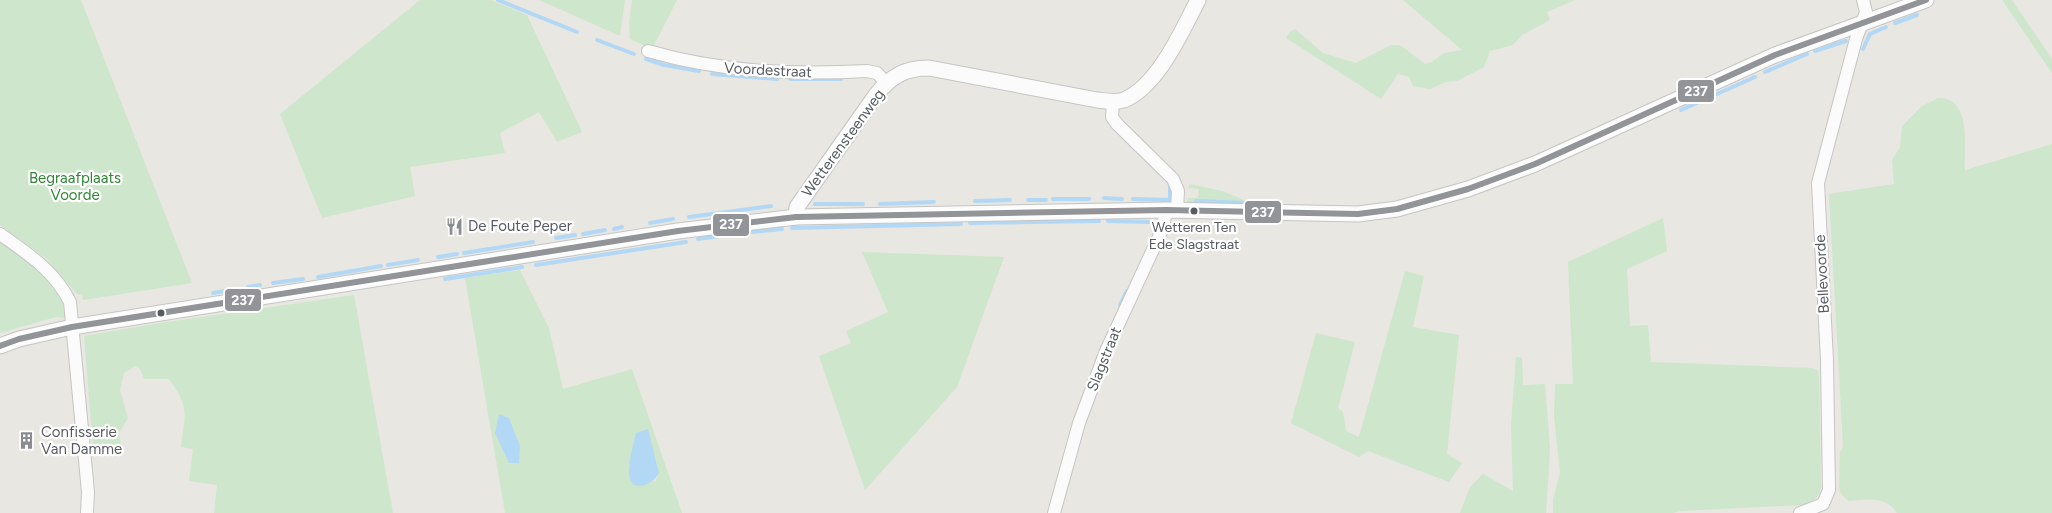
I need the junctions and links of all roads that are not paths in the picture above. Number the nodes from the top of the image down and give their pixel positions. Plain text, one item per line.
1 (1198, 0) edge
2 (1863, 0) edge
3 (1926, 0) edge
4 (1862, 23) junction
5 (648, 51) dead end
6 (886, 83) junction
7 (1113, 102) junction
8 (1172, 210) junction
9 (796, 217) junction
10 (0, 234) edge
11 (72, 327) junction
12 (0, 346) edge
13 (87, 513) edge
14 (1054, 513) edge
15 (1800, 513) edge

1 - 7 street
2 - 4 street, Bellevoorde
3 - 4 street
4 - 8 street
4 - 15 street, Bellevoorde
5 - 6 street, Voordestraat
6 - 7 street, Wetterensteenweg
6 - 9 street, Wetterensteenweg
7 - 8 street, Slagstraat
8 - 9 street
8 - 14 street, Slagstraat
9 - 11 street
10 - 11 street
11 - 12 street
11 - 13 street

